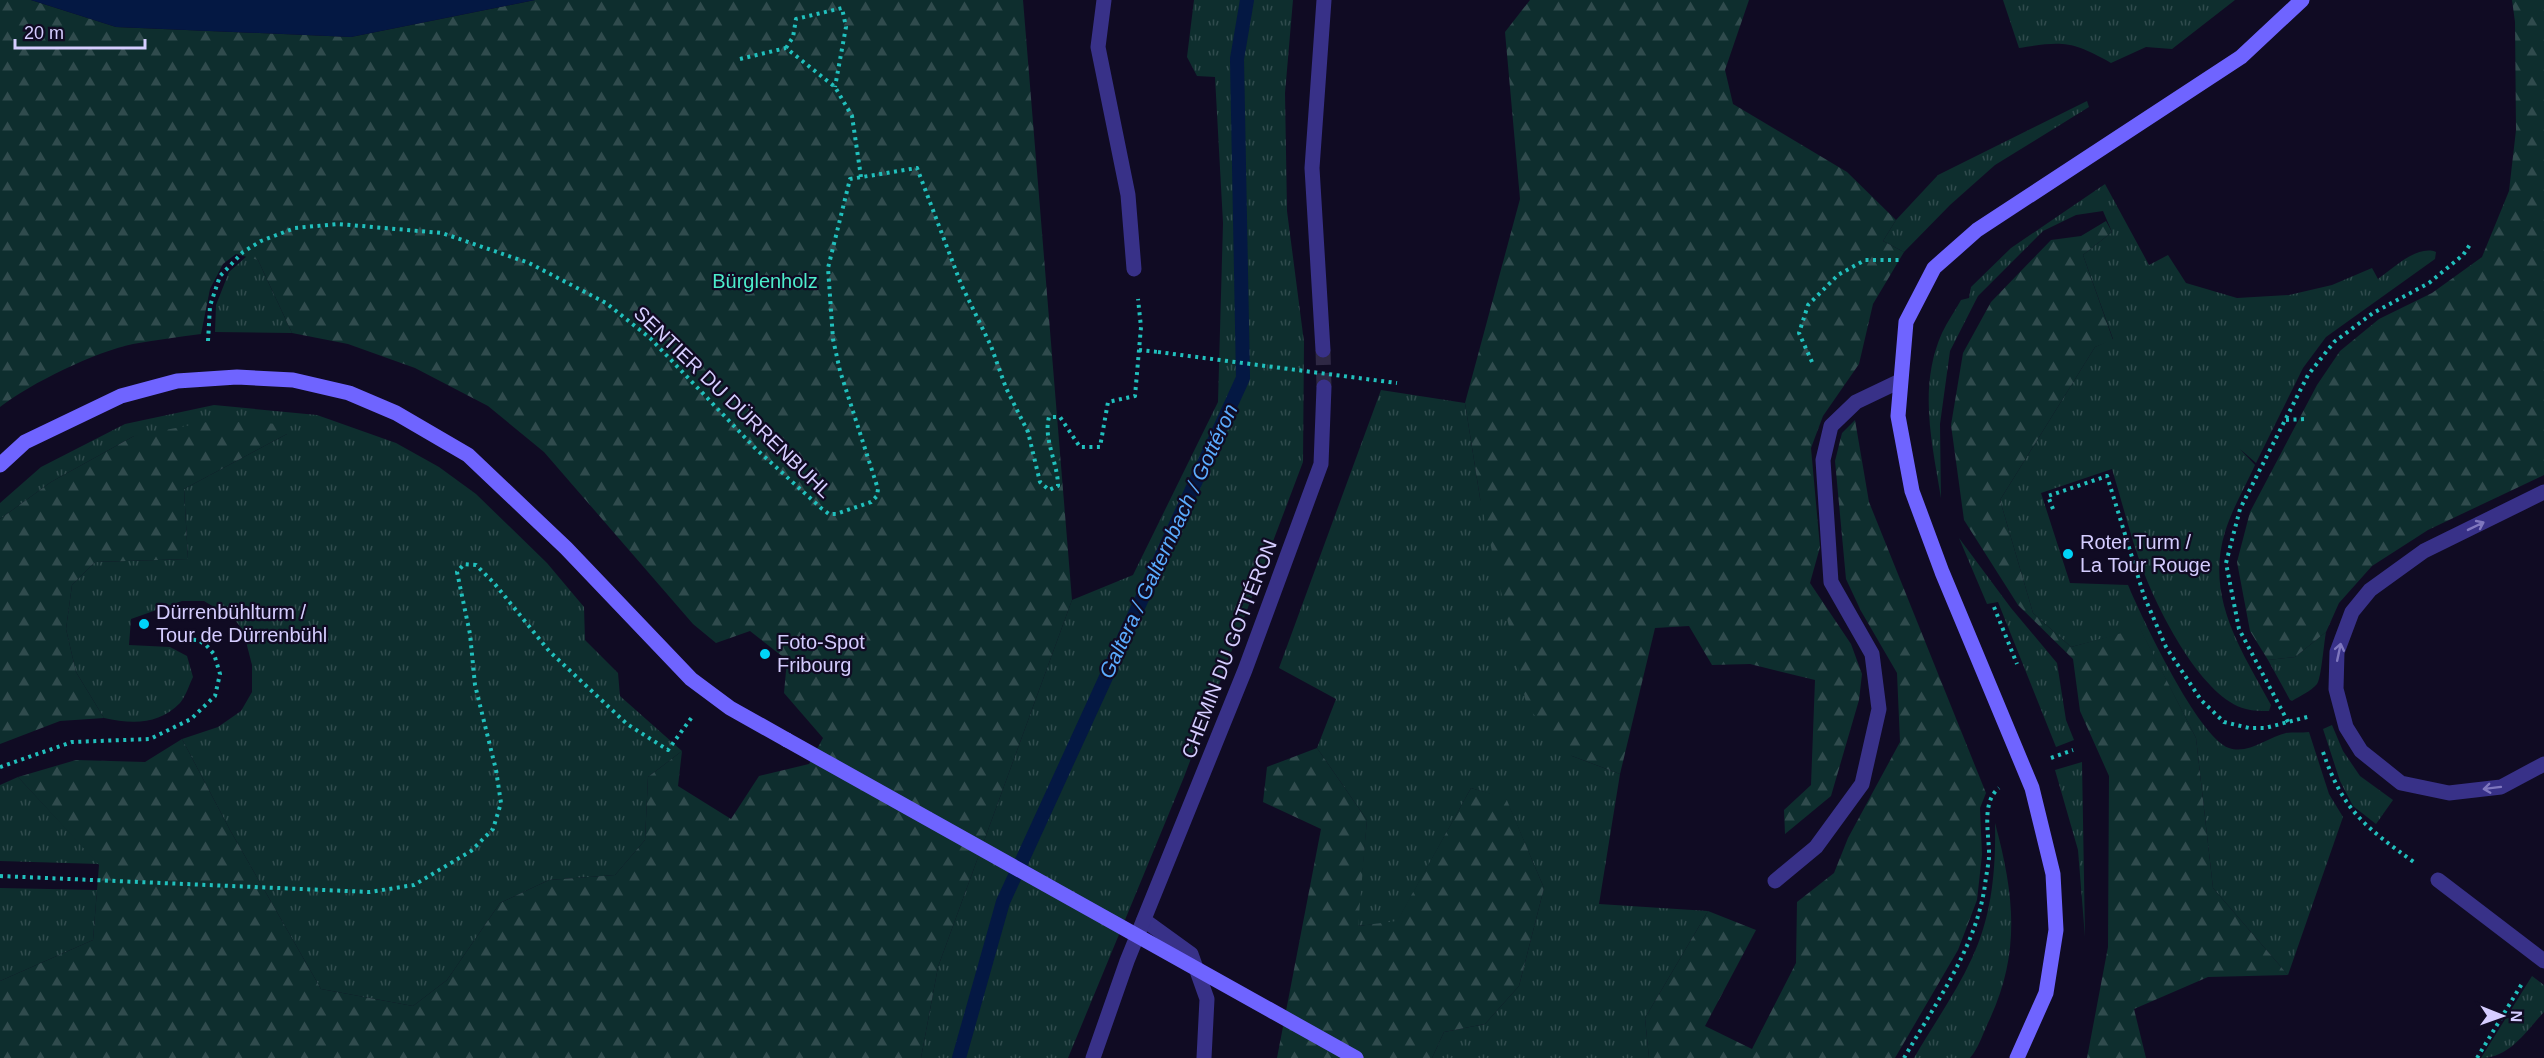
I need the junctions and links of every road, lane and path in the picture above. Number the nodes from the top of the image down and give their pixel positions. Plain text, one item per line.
1 (1104, 0) edge
2 (1324, 0) edge
3 (2302, 0) edge
4 (786, 48) junction
5 (740, 59) dead end
6 (835, 87) junction
7 (861, 177) junction
8 (2471, 243) dead end
9 (1910, 260) dead end
10 (1134, 269) joint
11 (208, 341) dead end
12 (1139, 350) junction
13 (1323, 350) tunnel mouth
14 (1812, 362) dead end
15 (1900, 381) junction
16 (1397, 383) dead end
17 (1324, 387) tunnel mouth
18 (2305, 419) dead end
19 (2286, 420) junction
20 (0, 465) edge
21 (2544, 492) edge
22 (2053, 509) dead end
23 (175, 639) dead end
24 (710, 694) junction
25 (2321, 746) dead end
26 (2073, 750) dead end
27 (2544, 764) edge
28 (0, 767) edge
29 (2024, 767) junction
30 (0, 876) edge
31 (2438, 880) joint
32 (1775, 881) dead end
33 (1144, 920) junction
34 (2544, 961) edge
35 (2508, 1008) dead end
36 (1093, 1058) edge
37 (1204, 1058) edge
38 (1356, 1058) edge
39 (1904, 1058) edge
40 (2017, 1058) edge
41 (2476, 1058) edge

1 - 10 street
2 - 13 street
3 - 15 main road
4 - 5 path
4 - 6 path
4 - 6 path
6 - 7 path
7 - 11 path, SENTIER DU DÜRRENBUHL
7 - 12 path
8 - 19 path
9 - 14 path
10 - 12 path
12 - 16 path, bridge
15 - 29 main road
15 - 32 street
17 - 33 street, CHEMIN DU GOTTÉRON
18 - 19 path
19 - 22 path
20 - 24 main road
27 -> 21 street
23 - 28 path
24 - 30 path
24 - 38 main road, bridge
25 - 31 path
26 - 29 path
29 - 39 path
29 - 40 main road
31 - 34 street
33 - 36 street, CHEMIN DU GOTTÉRON
33 - 37 street
35 - 41 path

